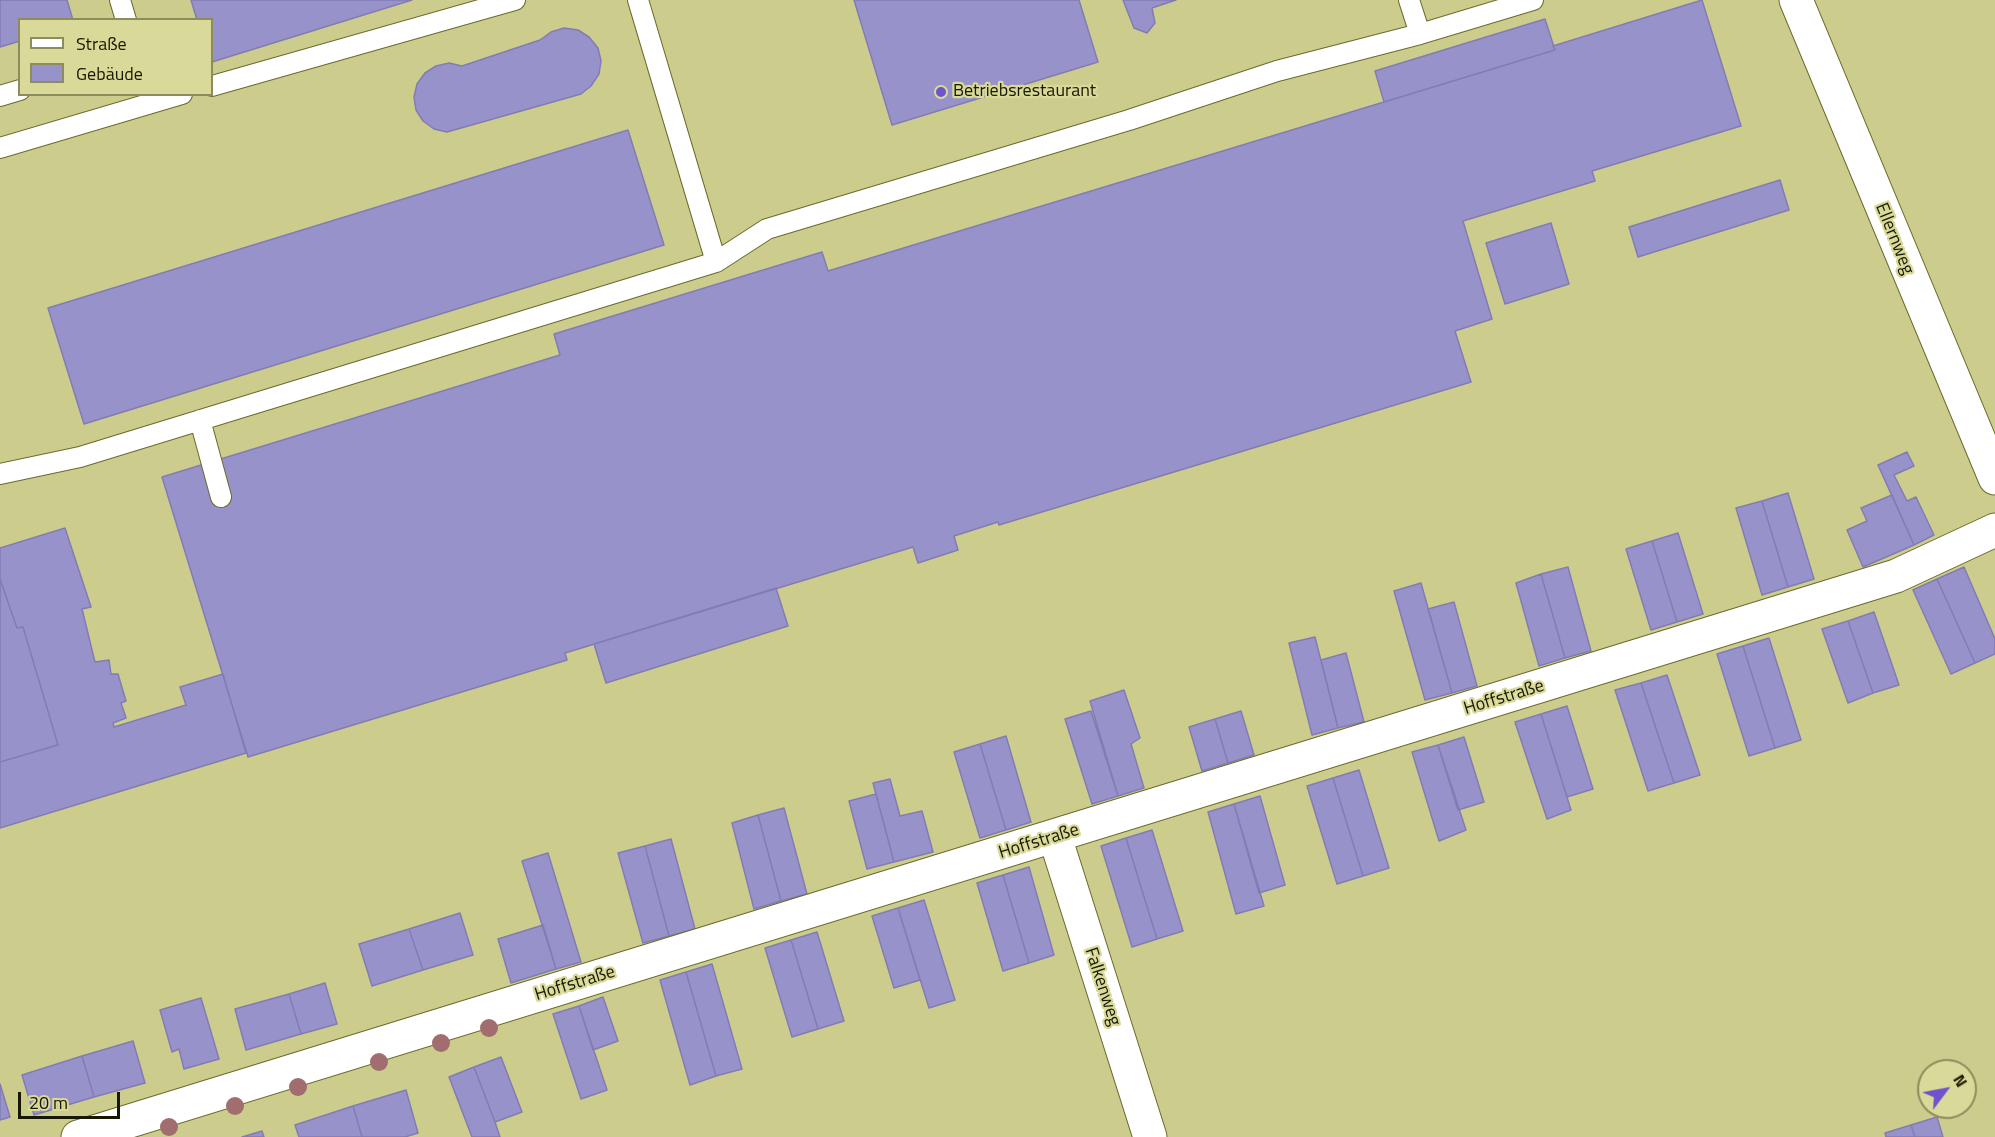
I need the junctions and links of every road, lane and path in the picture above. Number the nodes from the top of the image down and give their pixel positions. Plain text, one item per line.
1 (120, 0) edge
2 (515, 0) edge
3 (638, 0) edge
4 (1409, 0) edge
5 (1533, 0) edge
6 (1796, 0) edge
7 (125, 18) edge
8 (1420, 34) junction
9 (213, 86) edge
10 (18, 91) edge
11 (0, 96) edge
12 (153, 98) edge
13 (0, 148) edge
14 (716, 262) junction
15 (200, 420) junction
16 (0, 474) edge
17 (1995, 478) edge
18 (221, 497) dead end
19 (1995, 530) edge
20 (1055, 837) junction
21 (78, 1137) edge
22 (1150, 1137) edge

1 - 7 lane
2 - 9 lane
3 - 14 lane
4 - 8 lane
5 - 8 lane
6 - 17 street, Ellernweg
8 - 14 lane
10 - 11 lane
12 - 13 lane
14 - 15 lane
15 - 16 lane
15 - 18 lane
19 - 20 street, Hoffstraße
20 - 21 street, Hoffstraße
20 - 22 street, Falkenweg

